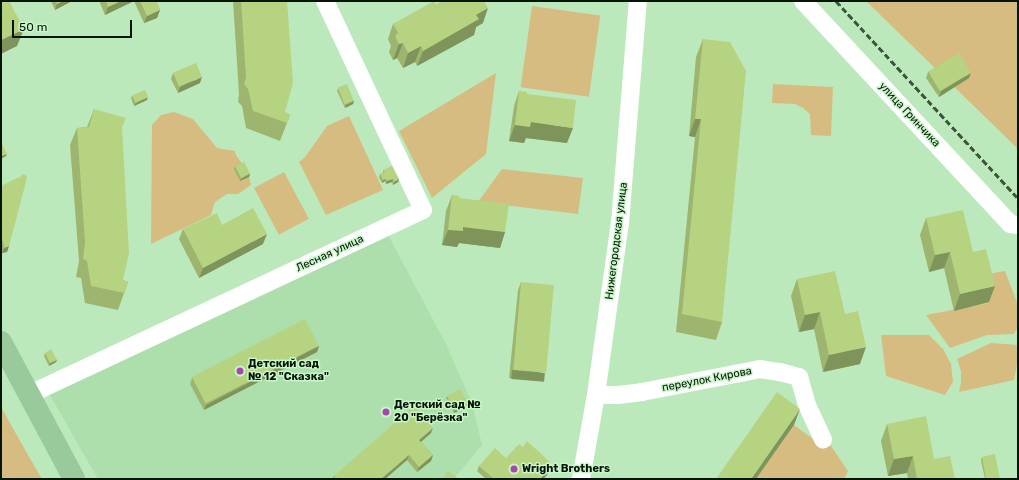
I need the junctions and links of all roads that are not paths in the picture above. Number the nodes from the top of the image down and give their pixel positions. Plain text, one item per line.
1 (325, 1) edge
2 (638, 1) edge
3 (803, 1) edge
4 (1018, 226) edge
5 (1, 342) edge
6 (28, 395) junction
7 (596, 395) junction
8 (823, 439) dead end
9 (74, 479) edge
10 (581, 479) edge

1 - 6 street, Лесная улица
2 - 7 street, Нижегородская улица
3 - 4 street, улица Гринчика
5 - 6 main road
6 - 9 main road
7 - 8 street, переулок Кирова
7 - 10 street, Нижегородская улица

